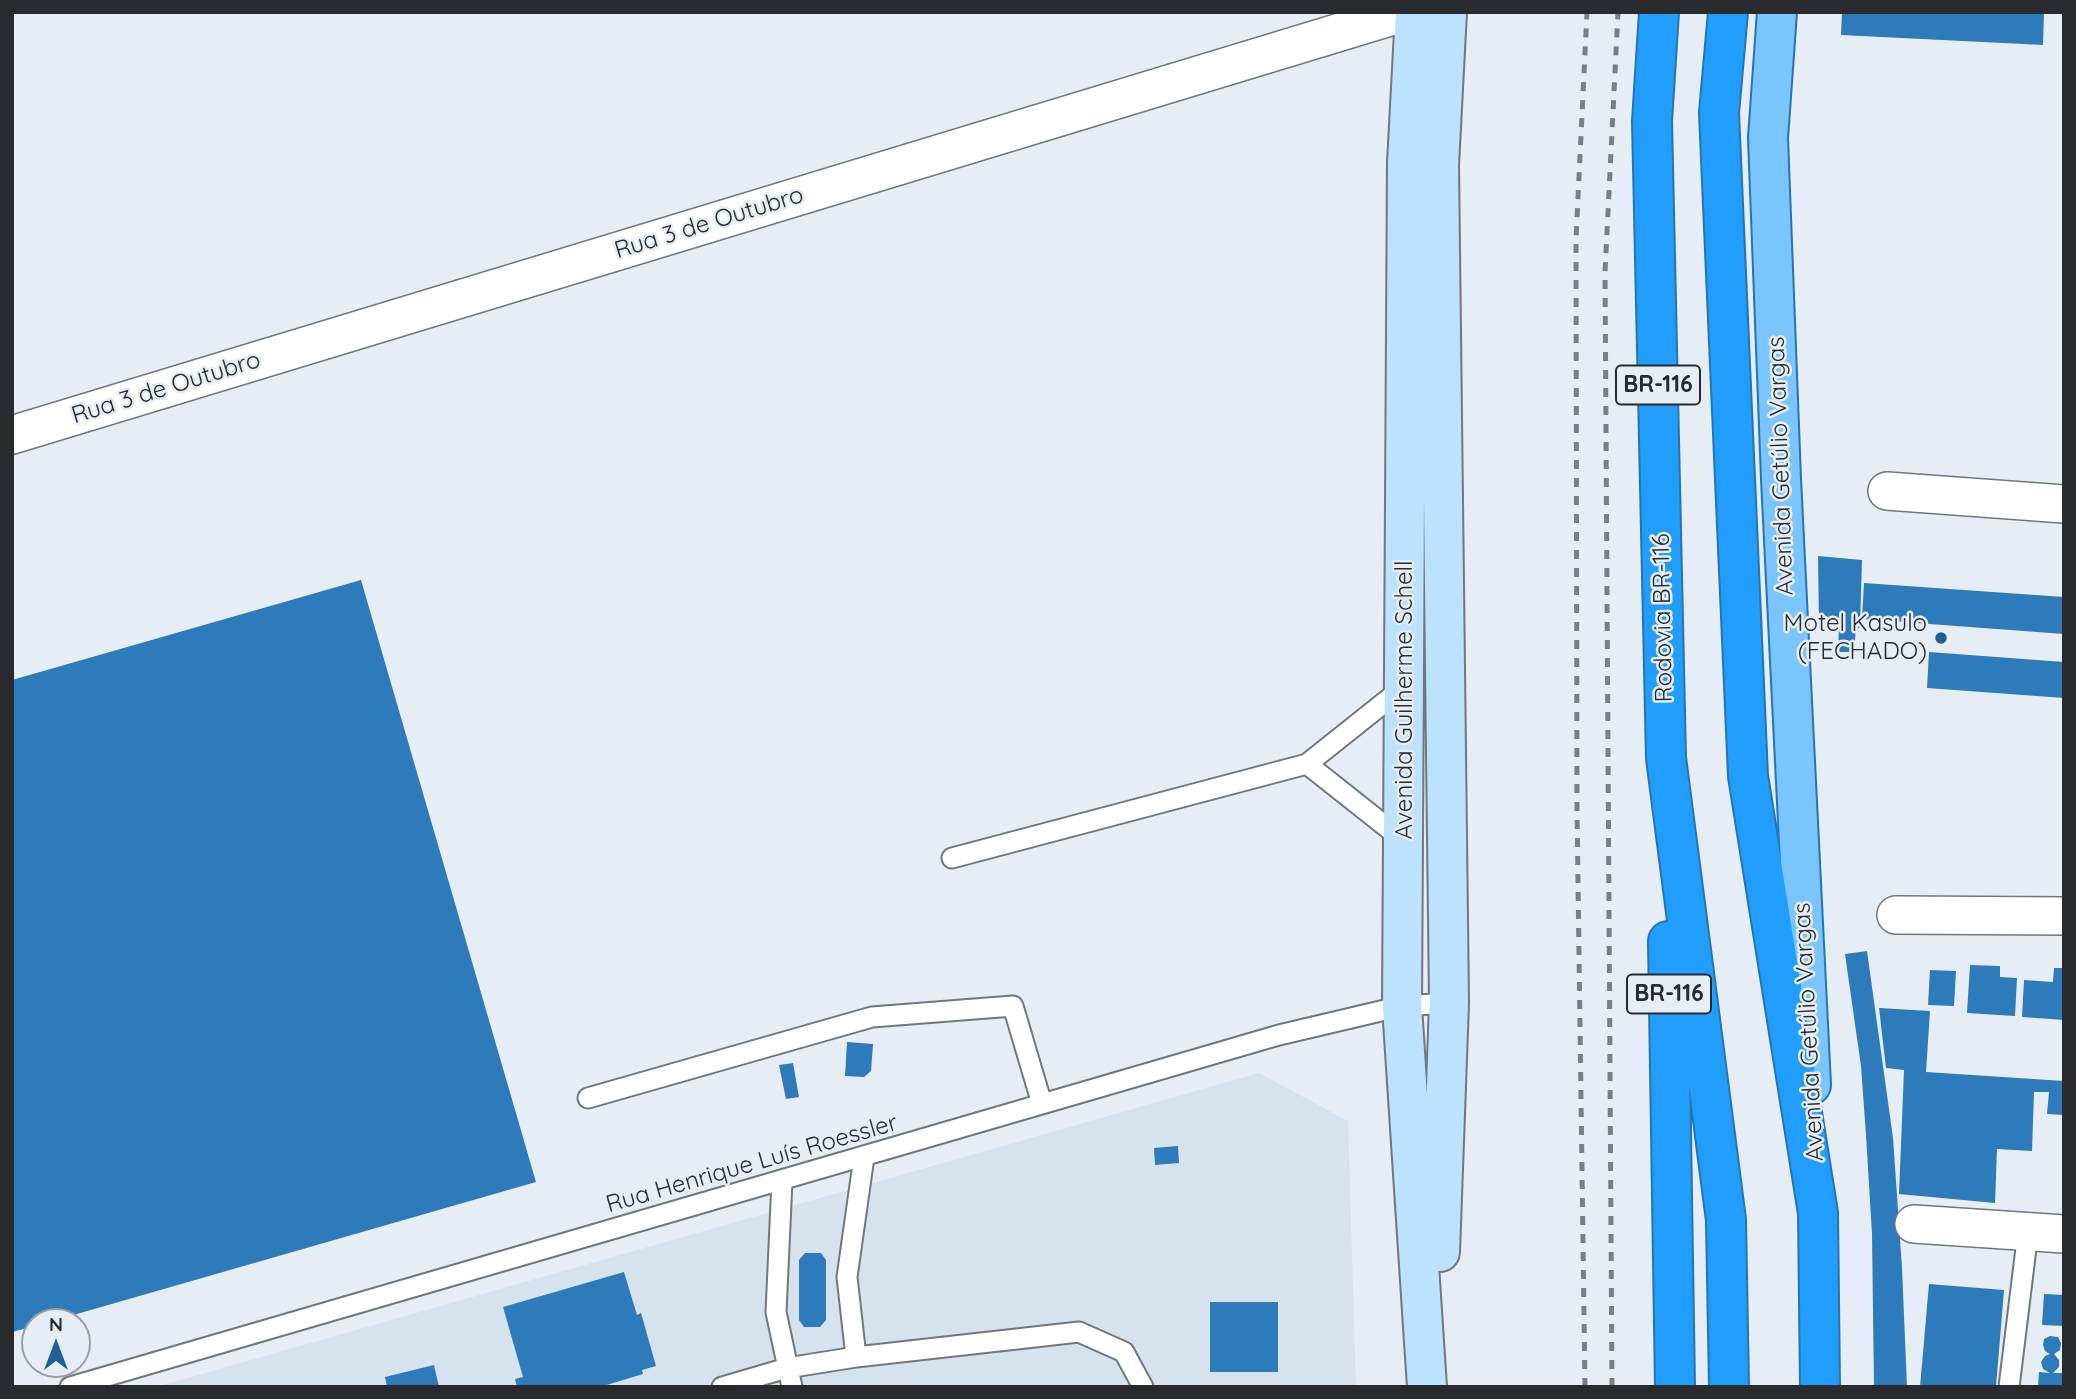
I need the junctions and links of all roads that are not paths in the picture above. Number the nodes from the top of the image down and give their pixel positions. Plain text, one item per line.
1 (1406, 12) edge
2 (1415, 12) edge
3 (1447, 12) edge
4 (1659, 12) edge
5 (1728, 12) edge
6 (1777, 12) edge
7 (12, 435) edge
8 (1887, 491) dead end
9 (2064, 504) edge
10 (1405, 686) junction
11 (1665, 758) junction
12 (1307, 764) junction
13 (1404, 840) junction
14 (952, 858) dead end
15 (1896, 915) dead end
16 (2064, 916) edge
17 (1449, 1003) junction
18 (1402, 1006) junction
19 (588, 1098) dead end
20 (1042, 1104) junction
21 (864, 1157) junction
22 (782, 1181) junction
23 (1818, 1213) junction
24 (1914, 1224) dead end
25 (2046, 1233) edge
26 (856, 1357) junction
27 (790, 1377) edge
28 (70, 1387) edge
29 (722, 1387) edge
30 (1143, 1387) edge
31 (1427, 1387) edge
32 (1434, 1387) edge
33 (1675, 1387) edge
34 (1729, 1387) edge
35 (1820, 1387) edge
36 (2009, 1387) edge

1 - 7 street, Rua 3 de Outubro
2 - 10 main road, Avenida Guilherme Schell
3 - 17 main road, Avenida Guilherme Schell
4 - 11 highway, Rodovia BR-116 / BR-116
5 - 23 highway, BR-116
6 - 23 main road, Avenida Getúlio Vargas
8 - 9 street
10 - 12 lane
10 - 13 main road, Avenida Guilherme Schell
11 - 33 highway, BR-116
11 - 34 highway, Rodovia BR-116 / BR-116
12 - 13 lane
12 - 14 lane
13 - 18 main road, Avenida Guilherme Schell
15 - 16 street
17 - 18 lane, Rua Henrique Luís Roessler
17 - 32 main road, Avenida Guilherme Schell
18 - 20 lane, Rua Henrique Luís Roessler
18 - 31 main road, Avenida Guilherme Schell
19 - 20 lane
20 - 21 lane, Rua Henrique Luís Roessler
21 - 22 lane, Rua Henrique Luís Roessler
21 - 26 lane
22 - 27 lane
22 - 28 lane, Rua Henrique Luís Roessler
23 - 35 highway, BR-116
24 - 25 street
25 - 36 lane
26 - 27 lane
26 - 30 lane
27 - 29 lane

